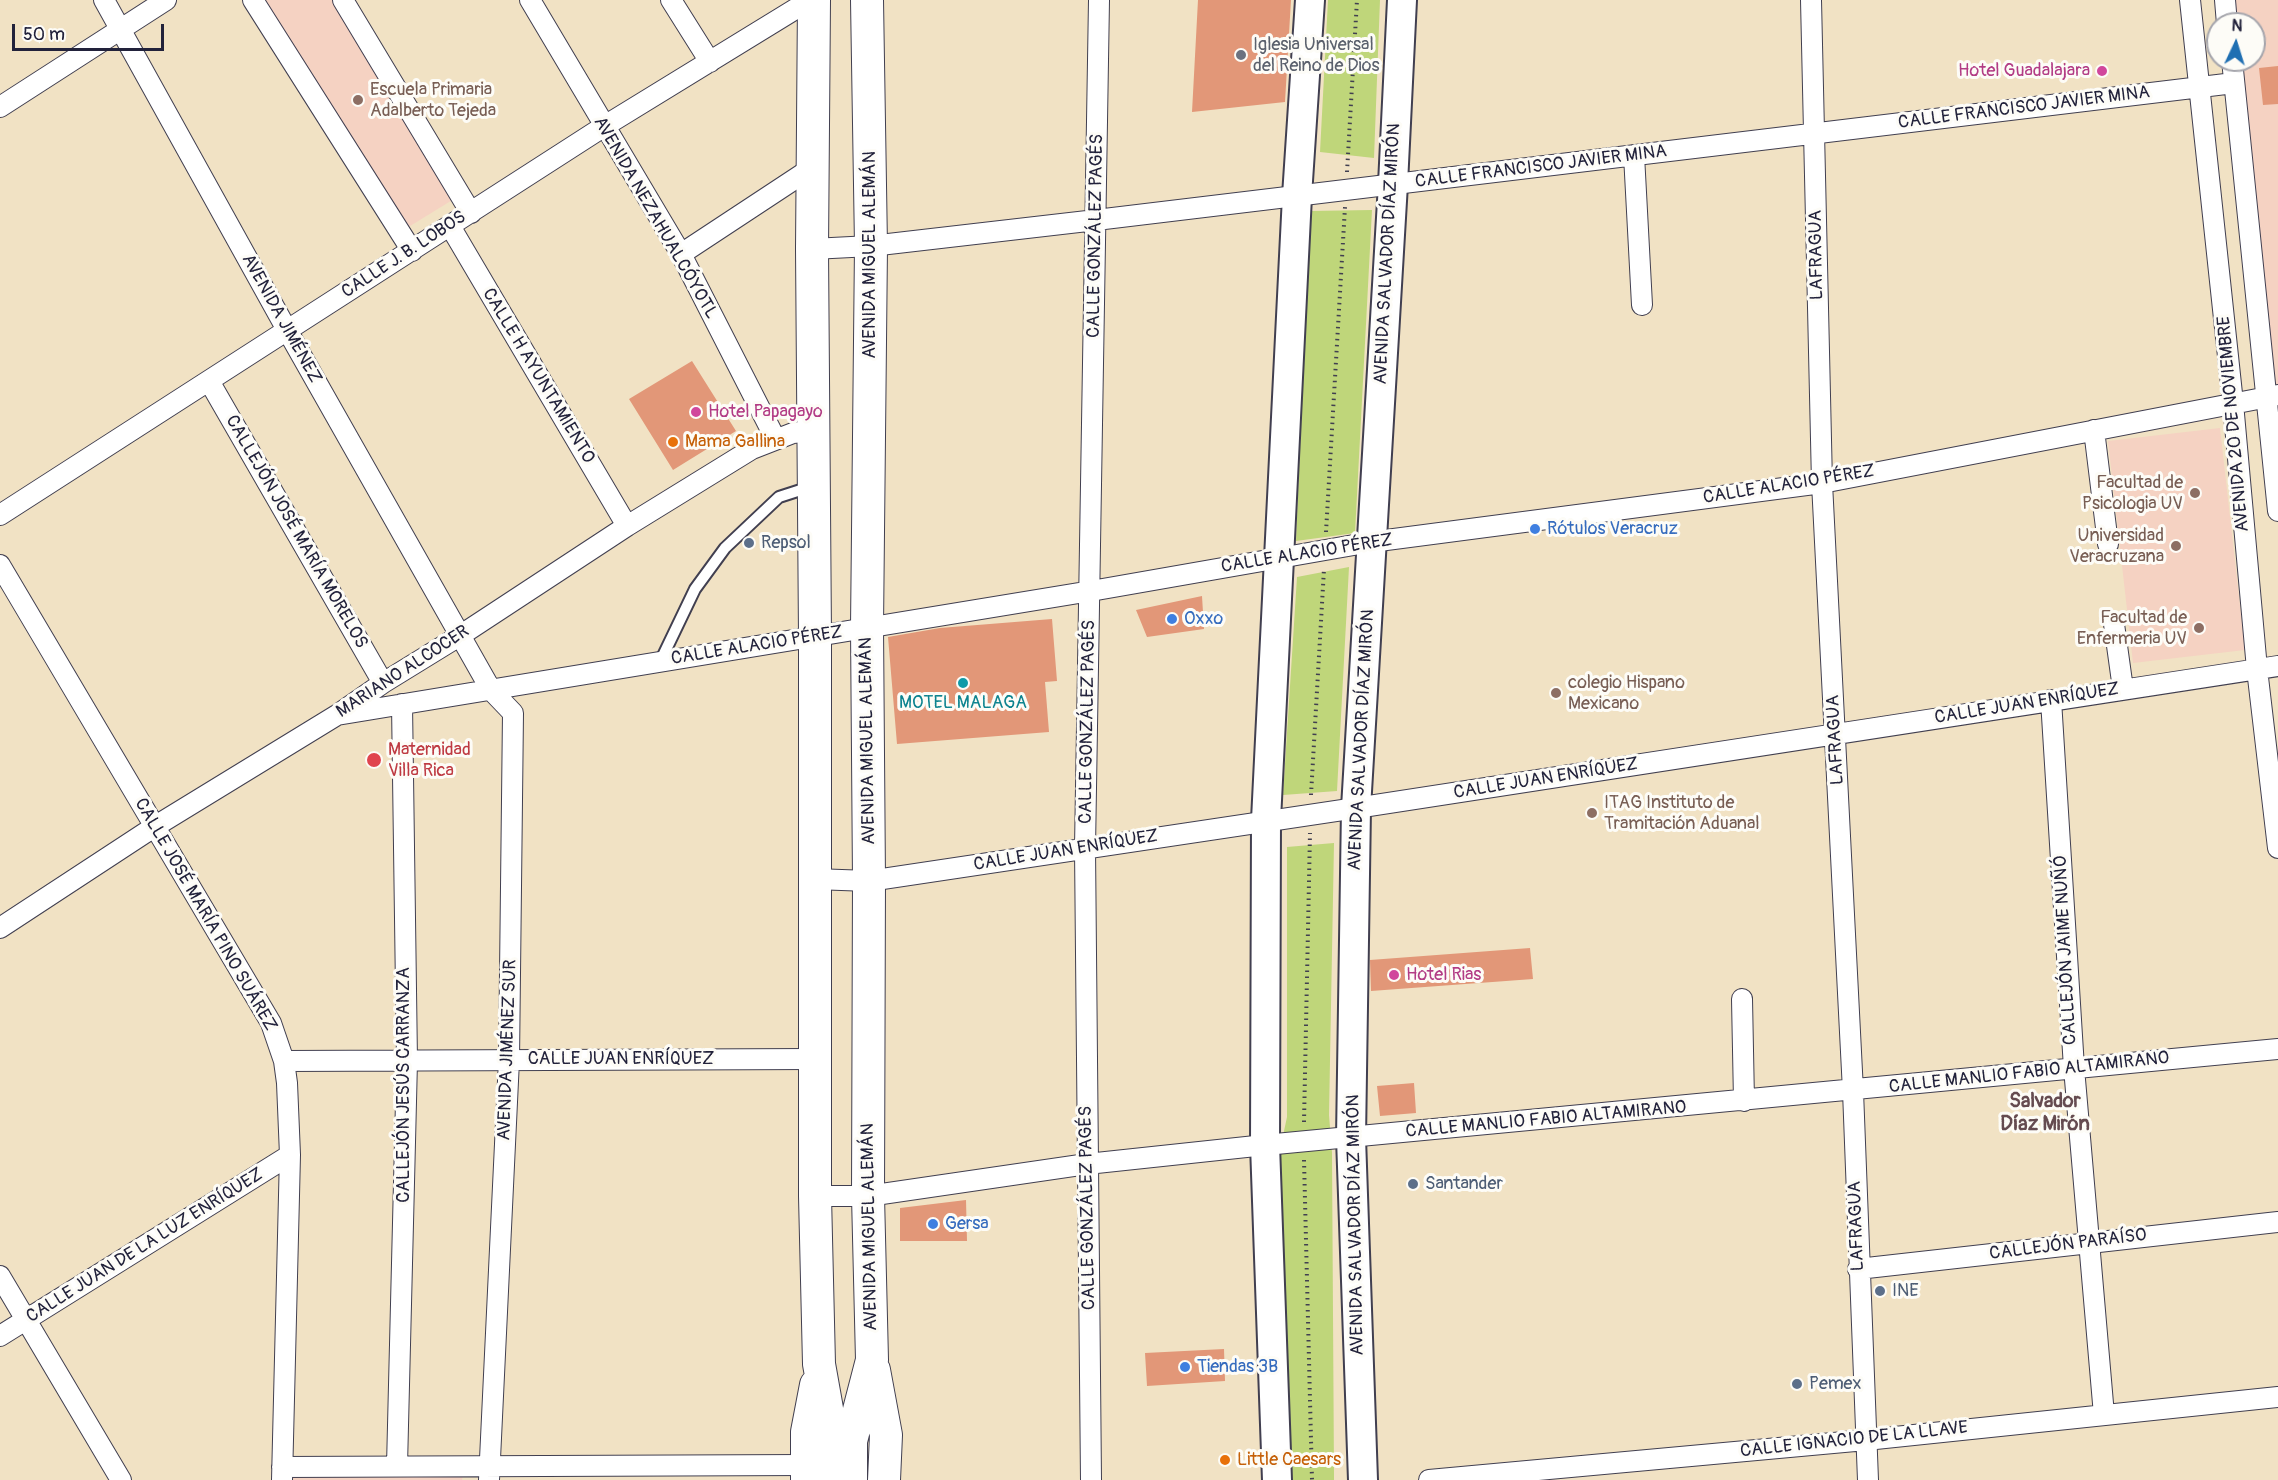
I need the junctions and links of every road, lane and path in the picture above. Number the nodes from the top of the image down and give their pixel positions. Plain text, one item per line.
1 (104, 0) edge
2 (166, 0) edge
3 (253, 0) edge
4 (343, 0) edge
5 (530, 0) edge
6 (671, 0) edge
7 (812, 0) edge
8 (867, 0) edge
9 (1100, 0) edge
10 (1310, 0) edge
11 (1357, 0) edge
12 (1402, 0) edge
13 (1811, 0) edge
14 (2190, 0) edge
15 (121, 28) junction
16 (710, 62) junction
17 (2233, 72) edge
18 (2234, 83) junction
19 (2200, 86) junction
20 (0, 107) edge
21 (603, 127) junction
22 (1814, 133) junction
23 (1634, 155) junction
24 (813, 167) junction
25 (1393, 184) junction
26 (1346, 190) junction
27 (1297, 196) junction
28 (471, 213) junction
29 (1096, 220) junction
30 (450, 226) junction
31 (871, 246) junction
32 (812, 249) junction
33 (412, 251) junction
34 (681, 254) junction
35 (1642, 305) dead end
36 (287, 330) junction
37 (209, 381) junction
38 (2273, 396) edge
39 (2232, 403) junction
40 (2094, 430) junction
41 (813, 431) junction
42 (775, 438) junction
43 (1822, 483) junction
44 (813, 486) junction
45 (2278, 511) edge
46 (0, 515) edge
47 (627, 526) junction
48 (1371, 542) junction
49 (2108, 544) dead end
50 (1325, 550) junction
51 (1279, 557) junction
52 (0, 565) edge
53 (1091, 591) junction
54 (2114, 624) dead end
55 (867, 627) junction
56 (461, 635) junction
57 (814, 637) junction
58 (660, 662) junction
59 (2278, 666) edge
60 (2257, 669) junction
61 (383, 683) junction
62 (2123, 689) junction
63 (491, 690) junction
64 (2051, 700) junction
65 (402, 704) junction
66 (337, 715) junction
67 (1836, 734) junction
68 (1356, 808) junction
69 (1311, 814) junction
70 (1266, 820) junction
71 (154, 827) junction
72 (1085, 848) junction
73 (2278, 848) edge
74 (814, 879) junction
75 (869, 881) junction
76 (0, 928) edge
77 (1742, 999) dead end
78 (2278, 1049) edge
79 (814, 1059) junction
80 (509, 1060) junction
81 (284, 1061) junction
82 (407, 1061) junction
83 (2074, 1068) junction
84 (1853, 1091) junction
85 (1744, 1101) junction
86 (1351, 1138) junction
87 (1304, 1142) junction
88 (1265, 1145) junction
89 (290, 1155) junction
90 (1087, 1164) junction
91 (814, 1196) junction
92 (868, 1196) junction
93 (2278, 1222) edge
94 (2089, 1242) junction
95 (1858, 1269) junction
96 (0, 1276) edge
97 (25, 1321) junction
98 (0, 1336) edge
99 (872, 1360) junction
100 (2278, 1397) edge
101 (2104, 1415) junction
102 (1866, 1440) junction
103 (397, 1466) junction
104 (282, 1473) edge
105 (489, 1473) edge
106 (815, 1475) edge
107 (121, 1480) edge
108 (851, 1480) edge
109 (884, 1480) edge
110 (1091, 1480) edge
111 (1277, 1480) edge
112 (1312, 1480) edge
113 (1363, 1480) edge
114 (1429, 1480) edge
115 (1868, 1480) edge

1 - 15 street, AVENIDA JIMÉNEZ
2 - 15 street
3 - 33 street
4 - 28 street
5 - 21 street, AVENIDA NEZAHUALCÓYOTL
6 - 16 street
7 - 16 street, CALLE J. B. LOBOS
7 - 24 main road
8 - 31 main road, AVENIDA MIGUEL ALEMÁN
9 - 29 street, CALLE GONZÁLEZ PAGÉS
10 - 27 main road
11 - 26 path
12 - 25 main road, AVENIDA SALVADOR DÍAZ MIRÓN
13 - 22 street, LAFRAGUA
14 - 19 street, AVENIDA 20 DE NOVIEMBRE
15 - 20 street
15 - 36 street, AVENIDA JIMÉNEZ
16 - 21 street, CALLE J. B. LOBOS
17 - 18 street, AVENIDA 20 DE NOVIEMBRE
18 - 19 street, CALLE FRANCISCO JAVIER MINA
18 - 38 street, AVENIDA 20 DE NOVIEMBRE
19 - 22 street, CALLE FRANCISCO JAVIER MINA
19 - 39 street, AVENIDA 20 DE NOVIEMBRE
21 - 28 street, CALLE J. B. LOBOS
21 - 34 street, AVENIDA NEZAHUALCÓYOTL
22 - 23 street, CALLE FRANCISCO JAVIER MINA
22 - 43 street, LAFRAGUA
23 - 25 street, CALLE FRANCISCO JAVIER MINA
23 - 35 street
24 - 32 main road
24 - 34 street
25 - 26 street, CALLE FRANCISCO JAVIER MINA
25 - 48 main road, AVENIDA SALVADOR DÍAZ MIRÓN
26 - 27 street, CALLE FRANCISCO JAVIER MINA
26 - 50 path
27 - 29 street, CALLE FRANCISCO JAVIER MINA
27 - 51 main road
28 - 30 street, CALLE J. B. LOBOS
29 - 31 street, CALLE FRANCISCO JAVIER MINA
29 - 53 street, CALLE GONZÁLEZ PAGÉS
30 - 33 street, CALLE J. B. LOBOS
30 - 47 street, CALLE H AYUNTAMIENTO
31 - 32 street, CALLE FRANCISCO JAVIER MINA
31 - 55 main road, AVENIDA MIGUEL ALEMÁN
32 - 41 main road
33 - 36 street, CALLE J. B. LOBOS
34 - 42 street, AVENIDA NEZAHUALCÓYOTL
36 - 37 street, CALLE J. B. LOBOS
36 - 56 street, AVENIDA JIMÉNEZ
37 - 46 street, CALLE J. B. LOBOS
37 - 61 street, CALLEJÓN JOSÉ MARÍA MORELOS
38 - 39 street, CALLE ALACIO PÉREZ
38 - 45 street, AVENIDA 20 DE NOVIEMBRE
39 - 40 street, CALLE ALACIO PÉREZ
39 - 60 street, AVENIDA 20 DE NOVIEMBRE
40 - 43 street, CALLE ALACIO PÉREZ
40 - 49 street
41 - 42 street, MARIANO ALCOCER
41 - 44 main road
42 - 47 street, MARIANO ALCOCER
43 - 48 street, CALLE ALACIO PÉREZ
43 - 67 street, LAFRAGUA
44 - 57 main road
44 - 58 lane
47 - 56 street, MARIANO ALCOCER
48 - 50 street, CALLE ALACIO PÉREZ
48 - 68 main road, AVENIDA SALVADOR DÍAZ MIRÓN
50 - 51 street, CALLE ALACIO PÉREZ
50 - 69 path
51 - 53 street, CALLE ALACIO PÉREZ
51 - 70 main road
52 - 71 street, CALLE JOSÉ MARÍA PINO SUÁREZ
53 - 55 street, CALLE ALACIO PÉREZ
53 - 72 street, CALLE GONZÁLEZ PAGÉS
54 - 62 street
55 - 57 street, CALLE ALACIO PÉREZ
55 - 75 main road, AVENIDA MIGUEL ALEMÁN
56 - 61 street, MARIANO ALCOCER
56 - 63 street, AVENIDA JIMÉNEZ SUR
57 - 58 street, CALLE ALACIO PÉREZ
57 - 74 main road
58 - 63 street, CALLE ALACIO PÉREZ
59 - 60 street, CALLE JUAN ENRÍQUEZ
60 - 62 street, CALLE JUAN ENRÍQUEZ
60 - 73 street, AVENIDA 20 DE NOVIEMBRE
61 - 66 street, MARIANO ALCOCER
62 - 64 street, CALLE JUAN ENRÍQUEZ
63 - 65 street, CALLE ALACIO PÉREZ
63 - 80 street, AVENIDA JIMÉNEZ SUR
64 - 67 street, CALLE JUAN ENRÍQUEZ
64 - 83 street, CALLEJÓN JAIME NUÑÓ
65 - 66 street, CALLE ALACIO PÉREZ
65 - 82 street, CALLEJÓN JESÚS CARRANZA
66 - 71 street, MARIANO ALCOCER
67 - 68 street, CALLE JUAN ENRÍQUEZ
67 - 84 street, LAFRAGUA
68 - 69 street, CALLE JUAN ENRÍQUEZ
68 - 86 main road, AVENIDA SALVADOR DÍAZ MIRÓN
69 - 70 street, CALLE JUAN ENRÍQUEZ
69 - 87 path
70 - 72 street, CALLE JUAN ENRÍQUEZ
70 - 88 main road
71 - 76 street, MARIANO ALCOCER
71 - 81 street, CALLE JOSÉ MARÍA PINO SUÁREZ
72 - 75 street, CALLE JUAN ENRÍQUEZ
72 - 90 street, CALLE GONZÁLEZ PAGÉS
74 - 75 street, CALLE JUAN ENRÍQUEZ
74 - 79 main road
75 - 92 main road, AVENIDA MIGUEL ALEMÁN
77 - 85 street
78 - 83 street, CALLE MANLIO FABIO ALTAMIRANO
79 - 80 street, CALLE JUAN ENRÍQUEZ
79 - 91 main road
80 - 82 street, CALLE JUAN ENRÍQUEZ
80 - 105 street, AVENIDA JIMÉNEZ SUR
81 - 82 street, CALLE JUAN ENRÍQUEZ
81 - 89 street, CALLE JOSÉ MARÍA PINO SUÁREZ
82 - 103 street, CALLEJÓN JESÚS CARRANZA
83 - 84 street, CALLE MANLIO FABIO ALTAMIRANO
83 - 94 street, CALLEJÓN JAIME NUÑÓ
84 - 85 street, CALLE MANLIO FABIO ALTAMIRANO
84 - 95 street, LAFRAGUA
85 - 86 street, CALLE MANLIO FABIO ALTAMIRANO
86 - 87 street, CALLE MANLIO FABIO ALTAMIRANO
86 - 113 main road, AVENIDA SALVADOR DÍAZ MIRÓN
87 - 88 street, CALLE MANLIO FABIO ALTAMIRANO
87 - 112 path
88 - 90 street, CALLE MANLIO FABIO ALTAMIRANO
88 - 111 main road
89 - 97 street, CALLE JUAN DE LA LUZ ENRÍQUEZ
89 - 104 street, CALLE JOSÉ MARÍA PINO SUÁREZ
90 - 92 street, CALLE MANLIO FABIO ALTAMIRANO
90 - 110 street, CALLE GONZÁLEZ PAGÉS
91 - 92 street, CALLE MANLIO FABIO ALTAMIRANO
91 - 106 main road
92 - 99 main road, AVENIDA MIGUEL ALEMÁN
93 - 94 street, CALLEJÓN PARAÍSO
94 - 95 street, CALLEJÓN PARAÍSO
94 - 101 street, CALLEJÓN JAIME NUÑÓ
95 - 102 street, LAFRAGUA
96 - 97 street
97 - 98 street, CALLE JUAN DE LA LUZ ENRÍQUEZ
97 - 107 street
99 - 108 main road, AVENIDA MIGUEL ALEMÁN
99 - 109 main road
100 - 101 street, CALLE IGNACIO DE LA LLAVE
101 - 102 street, CALLE IGNACIO DE LA LLAVE
102 - 114 street, CALLE IGNACIO DE LA LLAVE
102 - 115 street, LAFRAGUA
103 - 104 street
103 - 105 street
105 - 106 street

